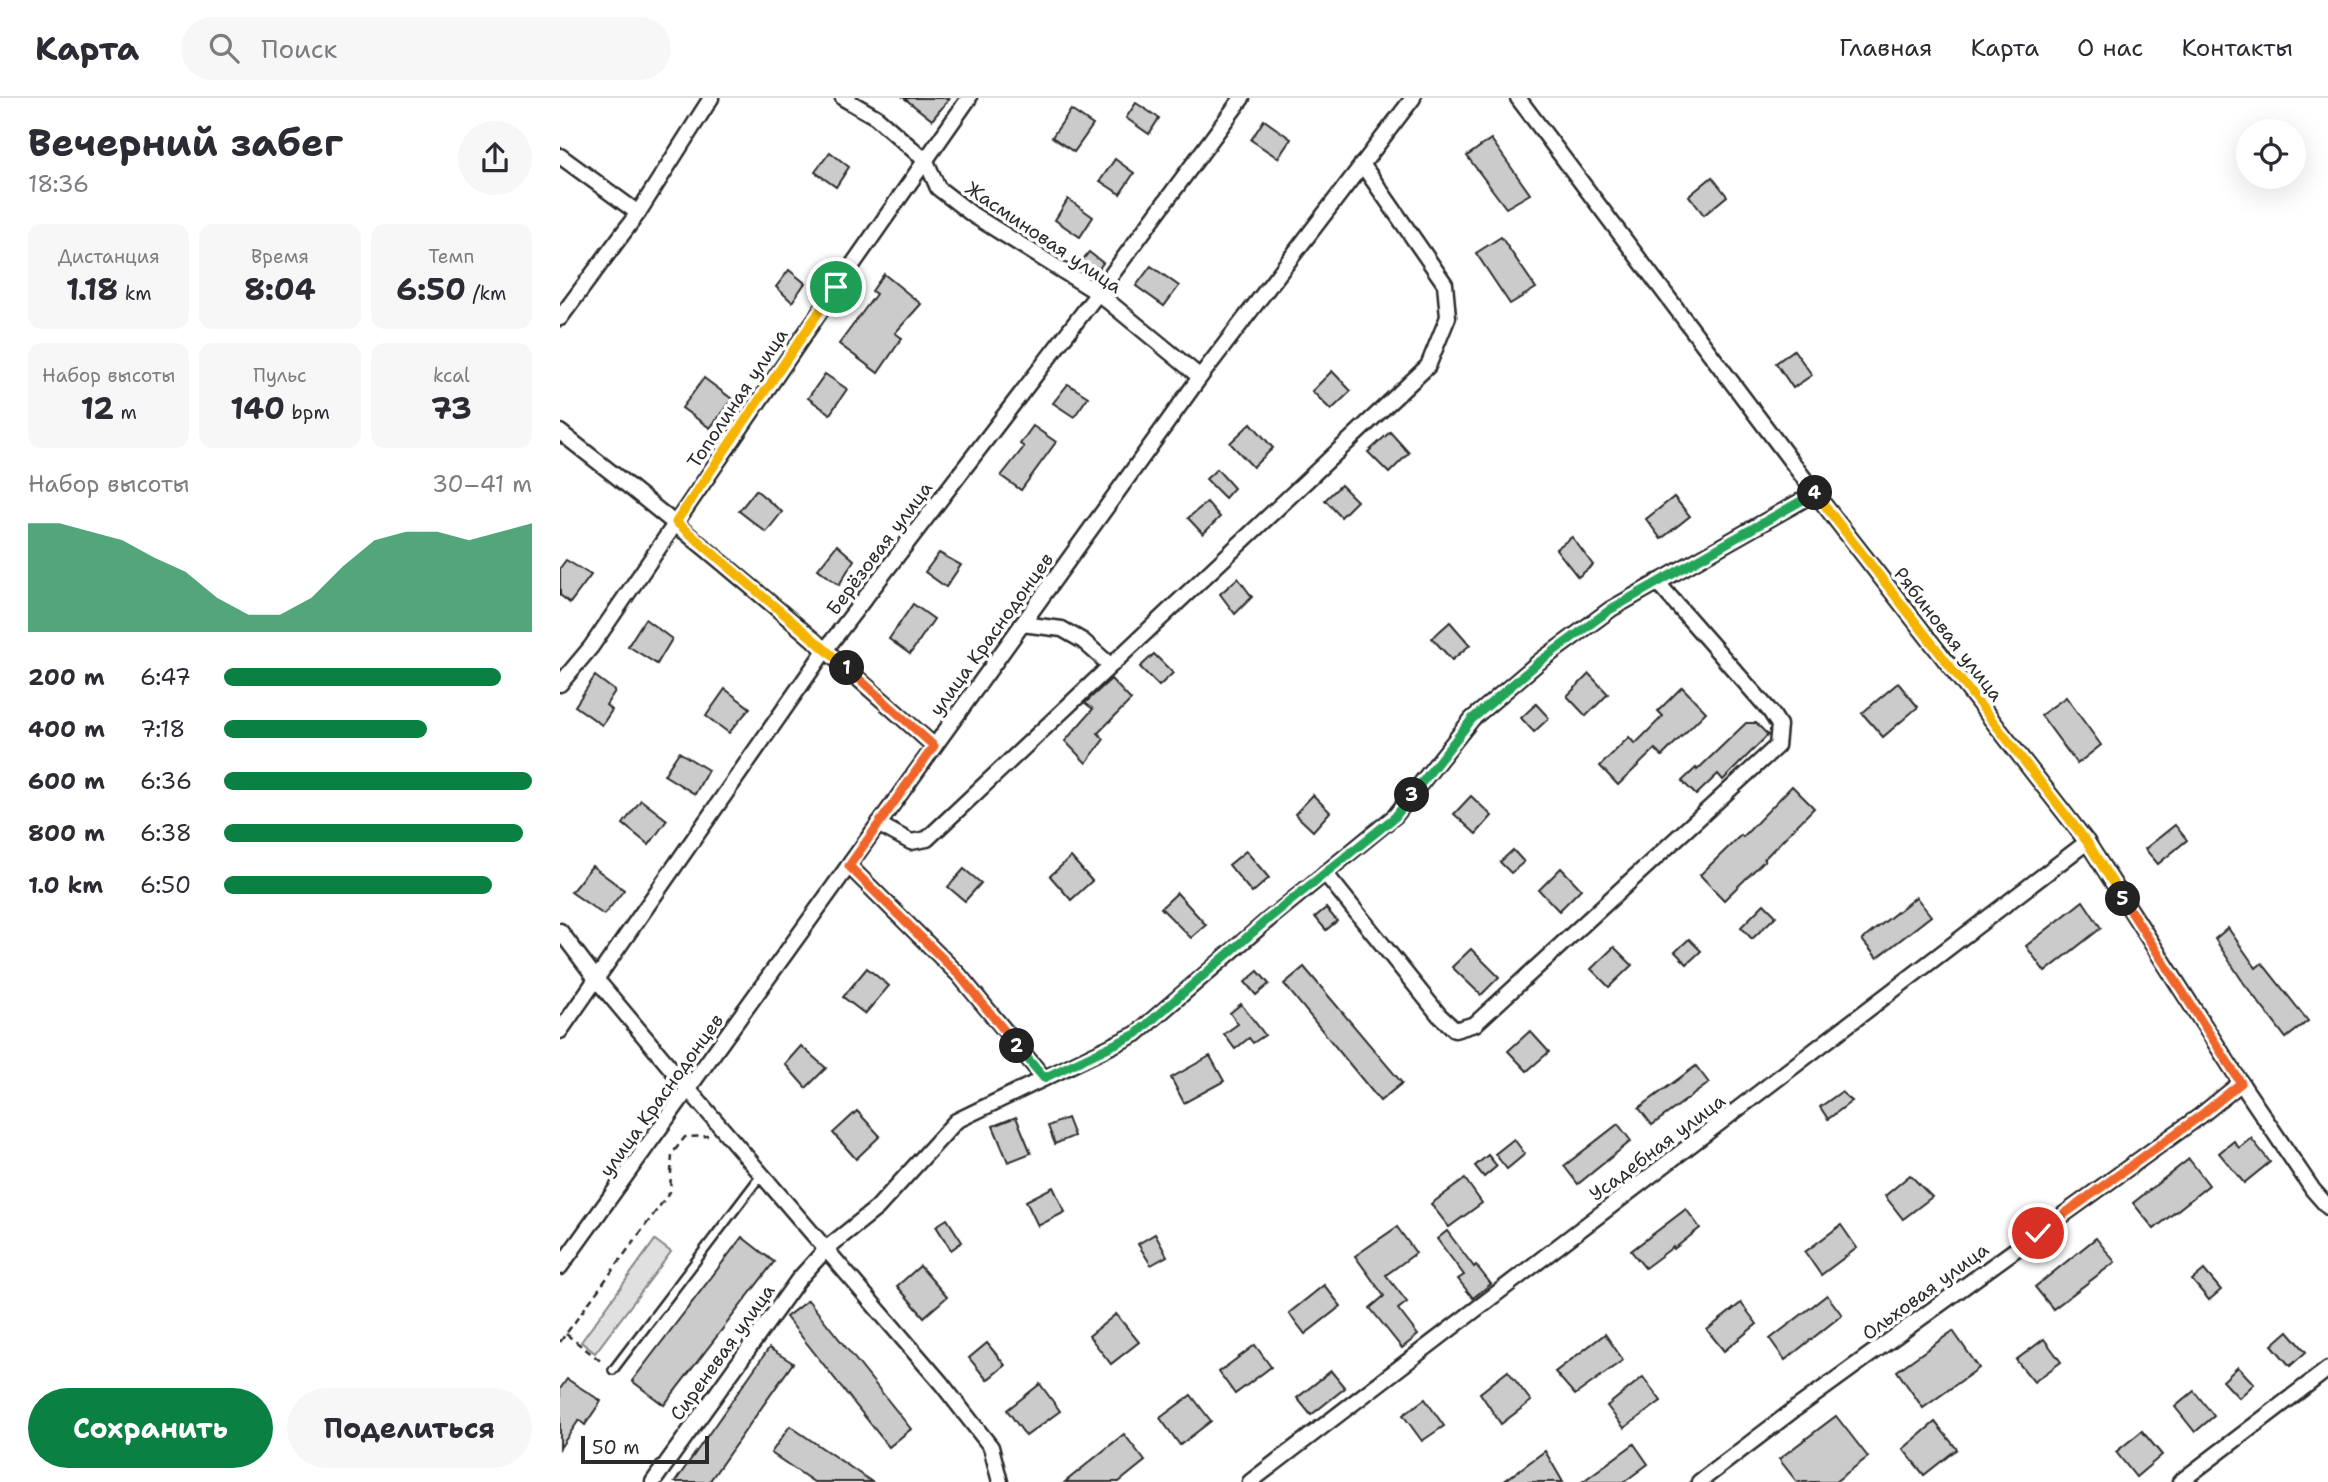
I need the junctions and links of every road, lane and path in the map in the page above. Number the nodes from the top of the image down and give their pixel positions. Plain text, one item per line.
1 (711, 98) edge
2 (843, 98) edge
3 (969, 98) edge
4 (1242, 98) edge
5 (1413, 98) edge
6 (1518, 98) edge
7 (560, 156) edge
8 (926, 162) junction
9 (1362, 164) junction
10 (638, 213) junction
11 (1098, 293) junction
12 (560, 318) edge
13 (1200, 377) junction
14 (560, 432) edge
15 (1815, 493) junction
16 (676, 522) junction
17 (1657, 582) junction
18 (1022, 624) junction
19 (827, 649) junction
20 (1110, 666) junction
21 (560, 684) edge
22 (934, 746) junction
23 (878, 824) junction
24 (2087, 842) junction
25 (849, 866) junction
26 (1325, 873) junction
27 (560, 931) edge
28 (597, 980) junction
29 (560, 1031) edge
30 (1044, 1078) junction
31 (2241, 1083) junction
32 (689, 1090) junction
33 (722, 1128) junction
34 (762, 1174) junction
35 (2328, 1207) edge
36 (827, 1248) junction
37 (560, 1267) edge
38 (566, 1334) junction
39 (560, 1342) edge
40 (2328, 1369) edge
41 (613, 1370) joint
42 (653, 1482) edge
43 (1000, 1482) edge
44 (1250, 1482) edge
45 (1699, 1482) edge
46 (2180, 1482) edge

1 - 10 street
2 - 8 street, Жасминовая улица
3 - 8 street, Тополиная улица
4 - 11 street, Берёзовая улица
5 - 9 street, улица Краснодонцев
6 - 15 street, Рябиновая улица
7 - 10 street
8 - 11 street, Жасминовая улица
8 - 16 street, Тополиная улица
9 - 13 street, улица Краснодонцев
9 - 20 street
10 - 12 street
11 - 13 street, Жасминовая улица
11 - 19 street, Берёзовая улица
13 - 18 street, улица Краснодонцев
14 - 16 street
15 - 17 street, Сиреневая улица
15 - 24 street, Рябиновая улица
16 - 19 street
16 - 21 street, Тополиная улица
17 - 26 street, Сиреневая улица
17 - 26 street
18 - 20 street
18 - 22 street, улица Краснодонцев
19 - 22 street
19 - 28 street, Берёзовая улица
20 - 23 street
22 - 23 street, улица Краснодонцев
23 - 25 street, улица Краснодонцев
24 - 31 street, Рябиновая улица
24 - 44 street, Усадебная улица
25 - 30 street
25 - 32 street, улица Краснодонцев
26 - 30 street, Сиреневая улица
27 - 28 street
28 - 29 street, Берёзовая улица
28 - 32 street
30 - 36 street, Сиреневая улица
31 - 35 street, Рябиновая улица
31 - 45 street, Ольховая улица
32 - 33 street
32 - 37 street, улица Краснодонцев
33 - 34 street
33 - 38 path
34 - 36 street
34 - 41 lane
36 - 42 street, Сиреневая улица
36 - 43 street
38 - 39 path
38 - 41 path
40 - 46 street

